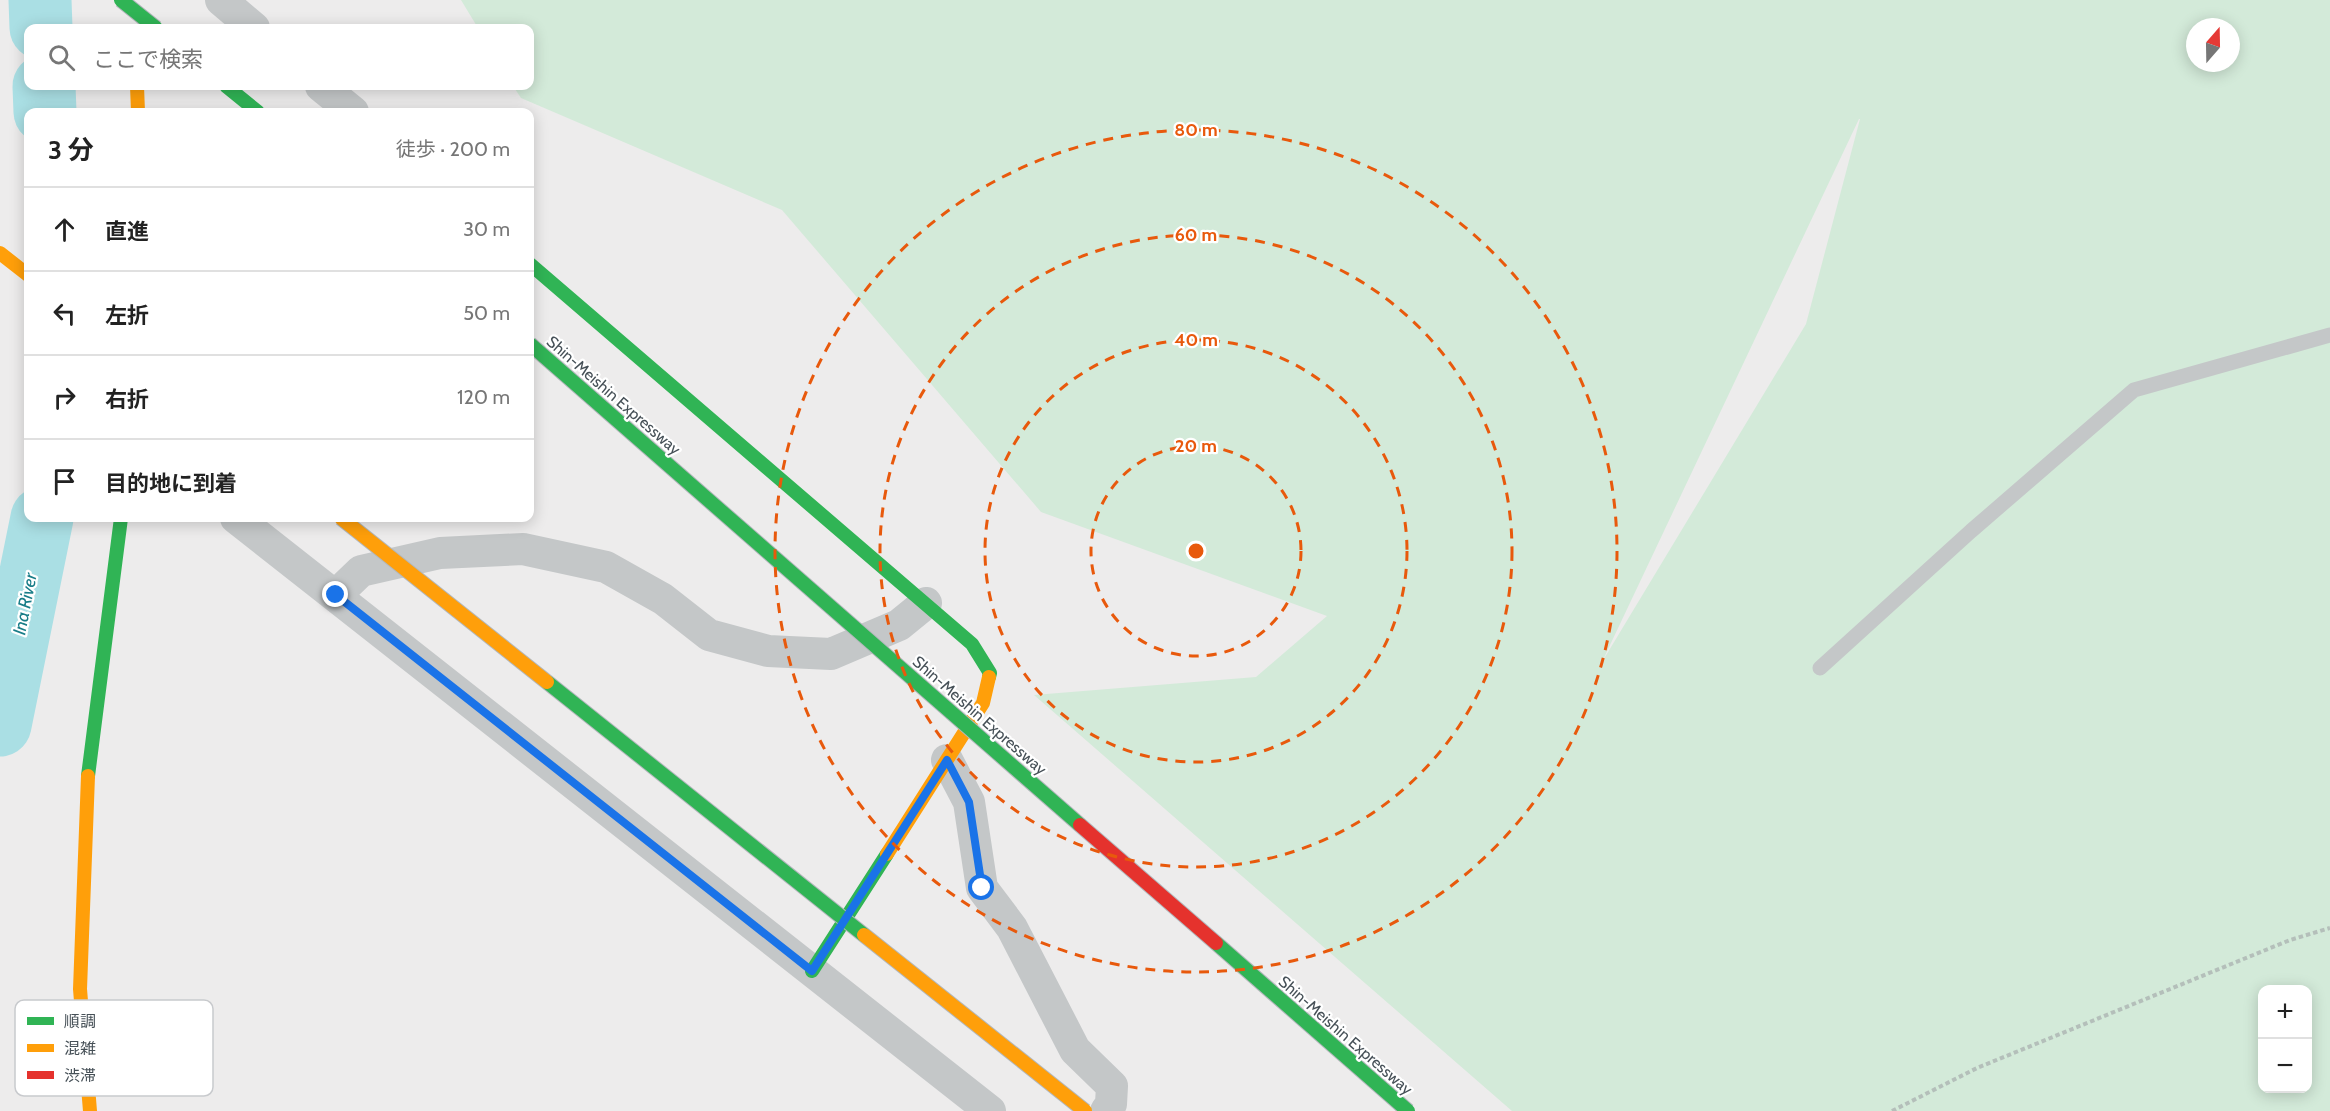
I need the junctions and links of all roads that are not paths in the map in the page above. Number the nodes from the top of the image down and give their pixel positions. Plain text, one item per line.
1 (121, 0) edge
2 (131, 0) edge
3 (221, 0) edge
4 (133, 24) edge
5 (151, 24) edge
6 (249, 24) edge
7 (137, 90) edge
8 (231, 90) edge
9 (326, 90) edge
10 (138, 108) edge
11 (253, 108) edge
12 (348, 108) edge
13 (0, 253) edge
14 (534, 267) edge
15 (24, 272) edge
16 (2330, 335) edge
17 (534, 347) edge
18 (120, 522) edge
19 (241, 522) edge
20 (346, 522) edge
21 (336, 595) junction
22 (926, 603) junction
23 (1820, 668) dead end
24 (947, 760) junction
25 (812, 971) junction
26 (81, 1000) edge
27 (89, 1096) edge
28 (90, 1111) edge
29 (990, 1111) edge
30 (1085, 1111) edge
31 (1106, 1111) edge
32 (1408, 1111) edge

1 - 5 main road, bridge
2 - 4 main road
3 - 6 street
7 - 10 main road
8 - 11 main road
9 - 12 street
13 - 15 main road
14 - 22 main road
16 - 23 lane
17 - 32 main road, Shin-Meishin Expressway, bridge
18 - 26 main road
19 - 21 street
20 - 30 main road, bridge
21 - 22 street
21 - 25 street
22 - 24 main road
24 - 25 main road
24 - 31 street
25 - 29 street
27 - 28 main road

